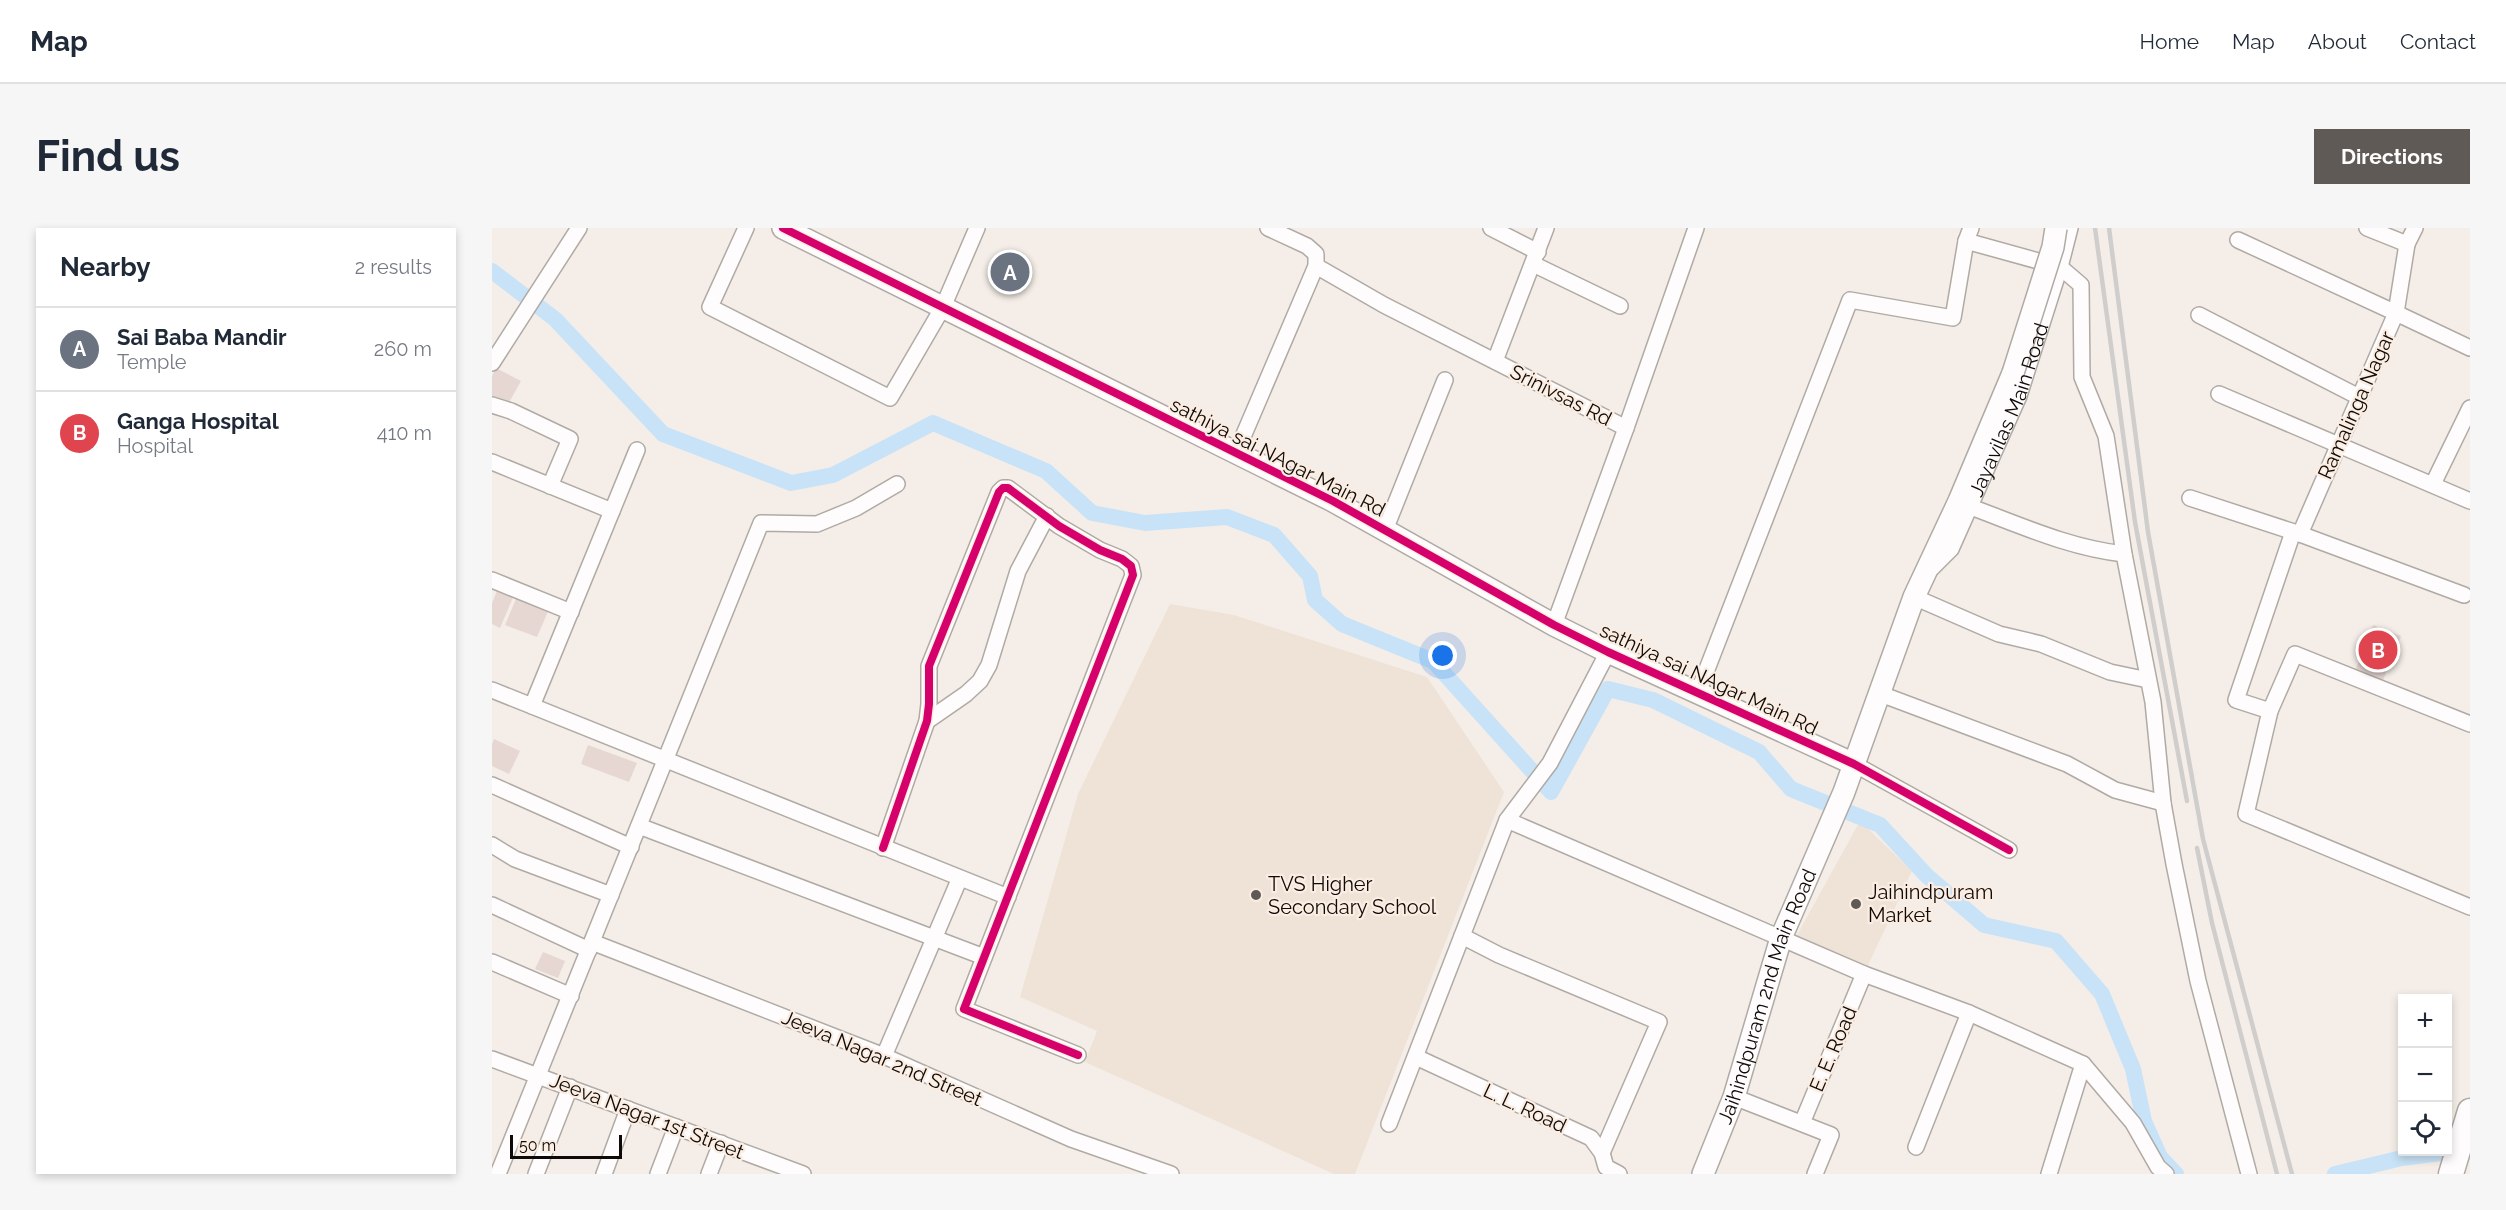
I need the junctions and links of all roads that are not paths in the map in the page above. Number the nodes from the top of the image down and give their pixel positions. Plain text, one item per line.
1 (579, 228) edge
2 (746, 228) edge
3 (783, 228) edge
4 (977, 228) edge
5 (1268, 228) edge
6 (1491, 228) edge
7 (1546, 228) edge
8 (1696, 228) edge
9 (2056, 228) edge
10 (2070, 228) edge
11 (2367, 228) edge
12 (2415, 228) edge
13 (1968, 235) edge
14 (2238, 240) dead end
15 (2407, 244) junction
16 (1535, 258) junction
17 (1316, 266) junction
18 (2060, 267) junction
19 (1620, 306) dead end
20 (943, 307) junction
21 (2396, 313) junction
22 (2199, 315) dead end
23 (2470, 348) edge
24 (1496, 361) junction
25 (492, 363) edge
26 (1444, 380) dead end
27 (2219, 394) dead end
28 (2359, 397) junction
29 (492, 405) edge
30 (2470, 408) edge
31 (1626, 428) junction
32 (2338, 445) junction
33 (637, 450) dead end
34 (1236, 453) junction
35 (492, 462) edge
36 (897, 484) dead end
37 (2433, 484) junction
38 (550, 486) junction
39 (2190, 498) dead end
40 (2470, 501) edge
41 (1971, 507) junction
42 (612, 511) junction
43 (1047, 516) junction
44 (1385, 530) junction
45 (2296, 533) junction
46 (2124, 554) junction
47 (1923, 576) junction
48 (492, 580) edge
49 (2464, 595) dead end
50 (1914, 597) junction
51 (571, 612) junction
52 (1554, 625) junction
53 (1608, 652) junction
54 (2148, 680) junction
55 (492, 690) edge
56 (1878, 693) junction
57 (1697, 694) junction
58 (532, 706) junction
59 (2270, 711) junction
60 (927, 721) junction
61 (2470, 724) edge
62 (666, 758) junction
63 (1854, 764) junction
64 (492, 785) edge
65 (1844, 792) joint
66 (2163, 803) junction
67 (1507, 820) junction
68 (639, 826) junction
69 (492, 845) edge
70 (631, 846) junction
71 (884, 848) junction
72 (2009, 850) dead end
73 (960, 880) junction
74 (611, 896) junction
75 (1008, 897) junction
76 (492, 905) edge
77 (2470, 907) edge
78 (1462, 936) junction
79 (1781, 938) junction
80 (934, 940) junction
81 (591, 946) junction
82 (984, 957) junction
83 (492, 962) edge
84 (1864, 974) junction
85 (571, 996) junction
86 (1969, 1012) junction
87 (1078, 1055) dead end
88 (884, 1056) junction
89 (1416, 1057) junction
90 (492, 1059) edge
91 (2083, 1064) junction
92 (539, 1075) junction
93 (570, 1087) junction
94 (1734, 1097) junction
95 (628, 1109) junction
96 (2470, 1111) edge
97 (1389, 1124) dead end
98 (1802, 1124) junction
99 (676, 1127) junction
100 (721, 1143) junction
101 (1916, 1147) dead end
102 (2470, 1148) edge
103 (1602, 1153) junction
104 (2248, 1173) edge
105 (498, 1174) edge
106 (536, 1174) edge
107 (604, 1174) edge
108 (658, 1174) edge
109 (709, 1174) edge
110 (802, 1174) edge
111 (1171, 1174) edge
112 (1619, 1174) edge
113 (1703, 1174) edge
114 (1815, 1174) edge
115 (2049, 1174) edge
116 (2166, 1174) edge
117 (2451, 1174) edge
118 (2462, 1174) edge

1 - 25 street
2 - 20 street
3 - 20 street, sathiya sai NAgar Main Rd
4 - 20 street
5 - 17 street
6 - 16 street
7 - 16 street, Srinivsas Rd
8 - 31 street
9 - 47 street, Jayavilas Main Road, bridge
10 - 18 street, Jayavilas Main Road
11 - 15 street
12 - 15 street
13 - 18 street
13 - 57 street
14 - 21 street
15 - 21 street
16 - 19 street
16 - 24 street, Srinivsas Rd
17 - 24 street
17 - 34 street
18 - 41 street, Jayavilas Main Road
18 - 46 street
20 - 34 street, sathiya sai NAgar Main Rd
21 - 23 street, Ramalinga Nagar
21 - 28 street, Ramalinga Nagar
22 - 28 street
24 - 31 street, Srinivsas Rd
26 - 44 street
27 - 32 street
28 - 32 street, Ramalinga Nagar
29 - 38 street
30 - 37 street
31 - 52 street
32 - 37 street
32 - 45 street, Ramalinga Nagar
33 - 42 street
34 - 44 street, sathiya sai NAgar Main Rd
35 - 38 street
36 - 62 street
37 - 40 street
38 - 42 street
39 - 45 street
41 - 46 street
41 - 47 street, Jayavilas Main Road
42 - 51 street
43 - 60 street
43 - 60 street
43 - 75 street
44 - 52 street, sathiya sai NAgar Main Rd
45 - 49 street
45 - 59 street, Ramalinga Nagar
46 - 54 street
47 - 50 street, Jayavilas Main Road
48 - 51 street
50 - 54 street
50 - 56 street, Jayavilas Main Road
51 - 58 street
52 - 53 street, sathiya sai NAgar Main Rd
53 - 57 street, sathiya sai NAgar Main Rd
53 - 67 street
54 - 66 street
55 - 58 street
56 - 63 street, Jayavilas Main Road
56 - 66 street
57 - 63 street, sathiya sai NAgar Main Rd
58 - 62 street
59 - 61 street
59 - 77 street
60 - 71 street
62 - 68 street
62 - 71 street
63 - 65 street, Jayavilas Main Road
63 - 72 street
64 - 70 street
65 - 79 street, Jaihindpuram 2nd Main Road
66 - 104 street
67 - 78 street
67 - 79 street
68 - 70 street
68 - 80 street
69 - 74 street
70 - 74 street
71 - 73 street
73 - 75 street
73 - 80 street
74 - 81 street
75 - 82 street
76 - 81 street, Jeeva Nagar 2nd Street
78 - 89 street
78 - 103 street
79 - 84 street
79 - 94 street, Jaihindpuram 2nd Main Road
80 - 82 street
80 - 88 street
81 - 85 street
81 - 88 street, Jeeva Nagar 2nd Street
82 - 87 street
83 - 85 street
84 - 86 street
84 - 98 street, E. E. Road
85 - 92 street
86 - 91 street
86 - 101 street
88 - 111 street, Jeeva Nagar 2nd Street
89 - 97 street
89 - 103 street, L. L. Road
90 - 92 street, Jeeva Nagar 1st Street
91 - 115 street
91 - 116 street
92 - 93 street, Jeeva Nagar 1st Street
92 - 105 street
93 - 95 street, Jeeva Nagar 1st Street
93 - 106 street
94 - 98 street
94 - 113 street, Jaihindpuram 2nd Main Road
95 - 99 street, Jeeva Nagar 1st Street
95 - 107 street
96 - 117 main road
98 - 114 street
99 - 100 street, Jeeva Nagar 1st Street
99 - 108 street
100 - 109 street
100 - 110 street, Jeeva Nagar 1st Street
102 - 118 street
103 - 112 street, L. L. Road

